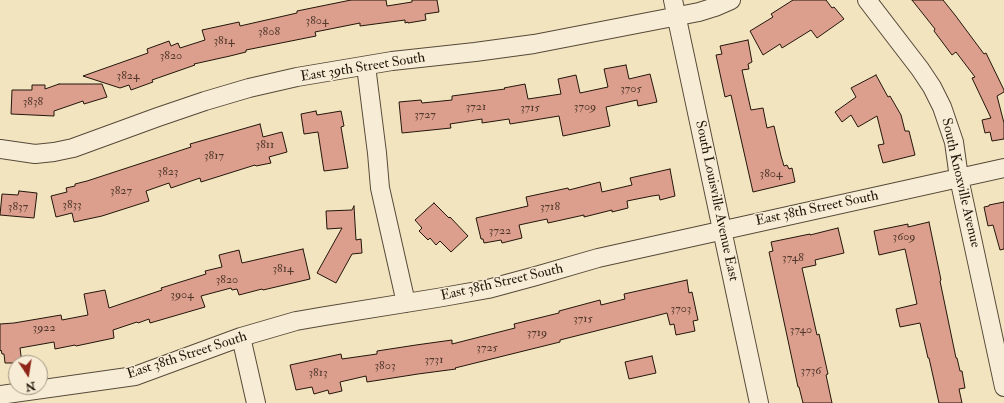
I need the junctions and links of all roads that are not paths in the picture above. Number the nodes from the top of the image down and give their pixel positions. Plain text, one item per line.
1 (732, 0) edge
2 (867, 0) edge
3 (674, 8) edge
4 (366, 66) junction
5 (0, 149) edge
6 (1004, 168) edge
7 (959, 178) junction
8 (722, 230) junction
9 (406, 303) junction
10 (242, 337) junction
11 (1004, 387) edge
12 (0, 395) edge
13 (256, 403) edge
14 (759, 403) edge

1 - 3 street, East 39th Street South
2 - 7 street, South Knoxville Avenue
3 - 4 street, East 39th Street South
3 - 8 street, South Louisville Avenue East
4 - 5 street, East 39th Street South
4 - 9 street
6 - 7 street, East 38th Street South
7 - 8 street, East 38th Street South
7 - 11 street, South Knoxville Avenue
8 - 9 street, East 38th Street South
8 - 14 street, South Louisville Avenue East
9 - 10 street, East 38th Street South
10 - 12 street, East 38th Street South
10 - 13 street

